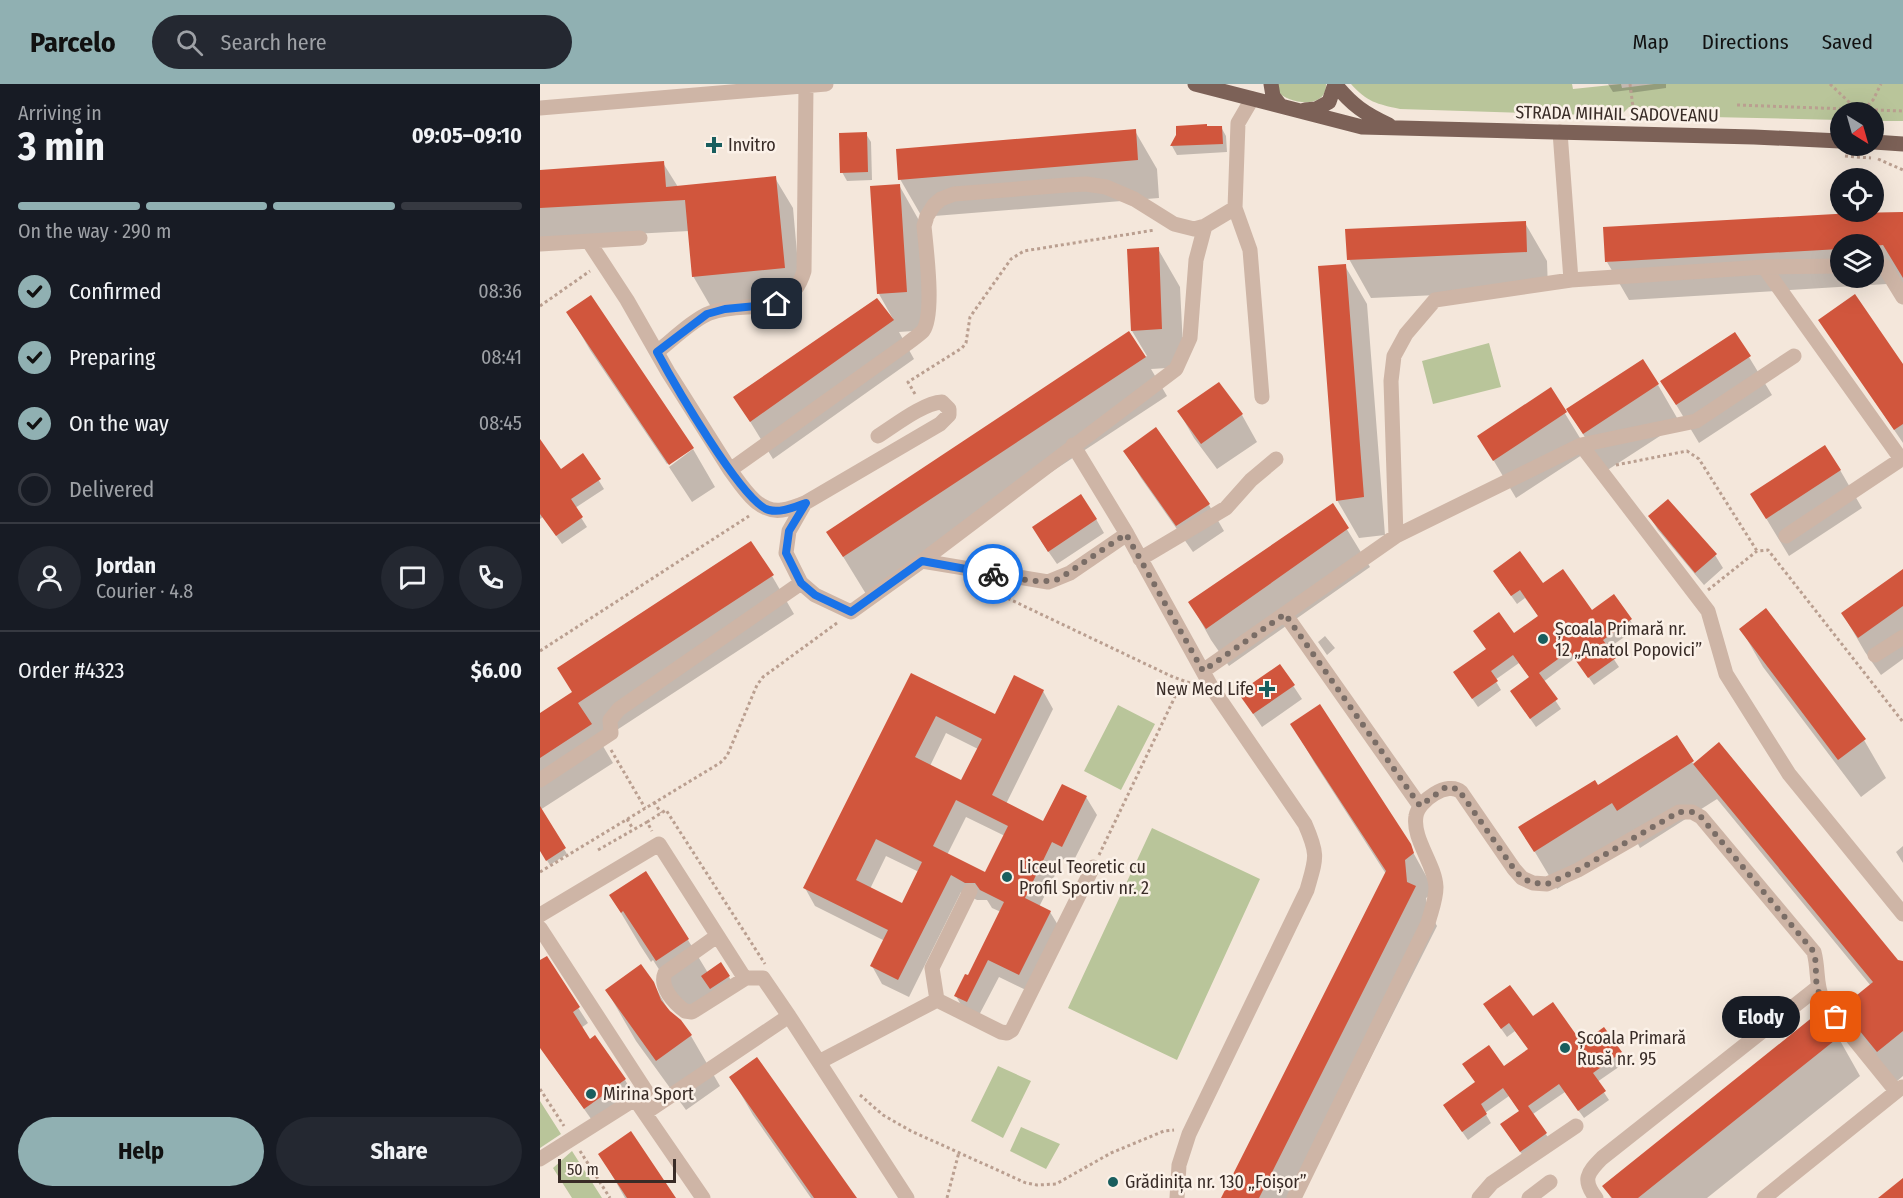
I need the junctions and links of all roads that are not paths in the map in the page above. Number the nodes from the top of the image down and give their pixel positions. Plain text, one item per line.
1 (826, 84) edge
2 (1195, 84) edge
3 (1269, 84) edge
4 (1335, 84) edge
5 (807, 86) junction
6 (1252, 99) junction
7 (1280, 105) junction
8 (540, 108) edge
9 (1302, 110) junction
10 (1392, 127) junction
11 (1560, 132) junction
12 (1830, 140) edge
13 (1884, 143) edge
14 (1903, 144) edge
15 (1235, 208) junction
16 (1205, 226) junction
17 (640, 238) dead end
18 (589, 242) junction
19 (540, 244) edge
20 (1830, 266) edge
21 (1884, 266) edge
22 (1764, 267) junction
23 (1572, 280) junction
24 (1903, 297) edge
25 (657, 352) junction
26 (1794, 356) dead end
27 (1262, 397) dead end
28 (878, 436) dead end
29 (1581, 445) junction
30 (1073, 446) junction
31 (1902, 458) edge
32 (1276, 459) dead end
33 (730, 470) junction
34 (806, 503) junction
35 (1126, 534) junction
36 (1396, 536) junction
37 (1786, 536) dead end
38 (1140, 559) junction
39 (922, 561) junction
40 (801, 583) junction
41 (1285, 614) junction
42 (1903, 637) edge
43 (1875, 655) dead end
44 (1203, 671) junction
45 (540, 780) edge
46 (1420, 806) junction
47 (1093, 867) road end
48 (970, 891) dead end
49 (1903, 914) edge
50 (540, 917) edge
51 (717, 936) junction
52 (746, 978) junction
53 (1817, 988) junction
54 (937, 1000) junction
55 (789, 1016) junction
56 (819, 1062) junction
57 (1899, 1089) edge
58 (635, 1099) junction
59 (645, 1113) junction
60 (1576, 1126) dead end
61 (540, 1159) edge
62 (1550, 1182) dead end
63 (703, 1198) edge
64 (907, 1198) edge
65 (1177, 1198) edge
66 (1294, 1198) edge
67 (1479, 1198) edge
68 (1528, 1198) edge
69 (1596, 1198) edge
70 (1764, 1198) edge

1 - 5 street
2 - 6 main road, STRADA MIHAIL SADOVEANU
3 - 6 main road
3 - 7 main road
4 - 9 main road
4 - 10 main road, STRADA MIHAIL SADOVEANU
5 - 8 street
5 - 25 street
6 - 7 main road, STRADA MIHAIL SADOVEANU
6 - 15 street
7 - 9 main road, STRADA MIHAIL SADOVEANU
9 - 10 main road, STRADA MIHAIL SADOVEANU
10 - 11 main road, STRADA MIHAIL SADOVEANU
11 - 12 main road, STRADA MIHAIL SADOVEANU
11 - 23 street
13 - 14 main road
15 - 16 street
15 - 27 street
16 - 30 street
16 - 33 street
17 - 18 street
18 - 19 street
18 - 25 street
20 - 22 street
21 - 24 street
22 - 23 street
22 - 31 street
23 - 36 street
25 - 33 street
26 - 29 street
28 - 34 street
29 - 36 street
29 - 49 street
30 - 35 street
30 - 39 street
31 - 37 street
32 - 38 street
33 - 34 street
34 - 40 street
35 - 38 street
35 - 39 street
36 - 41 street
38 - 44 street
39 - 40 street
40 - 45 street
41 - 44 street
41 - 46 street
42 - 43 street
44 - 65 street
46 - 53 street
46 - 66 street
47 - 54 street
48 - 54 street
50 - 51 street
50 - 58 street
51 - 52 street
51 - 52 street
52 - 55 street
53 - 57 street
53 - 69 street
54 - 56 street
55 - 56 street
55 - 59 street
56 - 64 street
57 - 70 street
58 - 59 street
58 - 61 street
59 - 63 street
60 - 67 street
62 - 68 street

